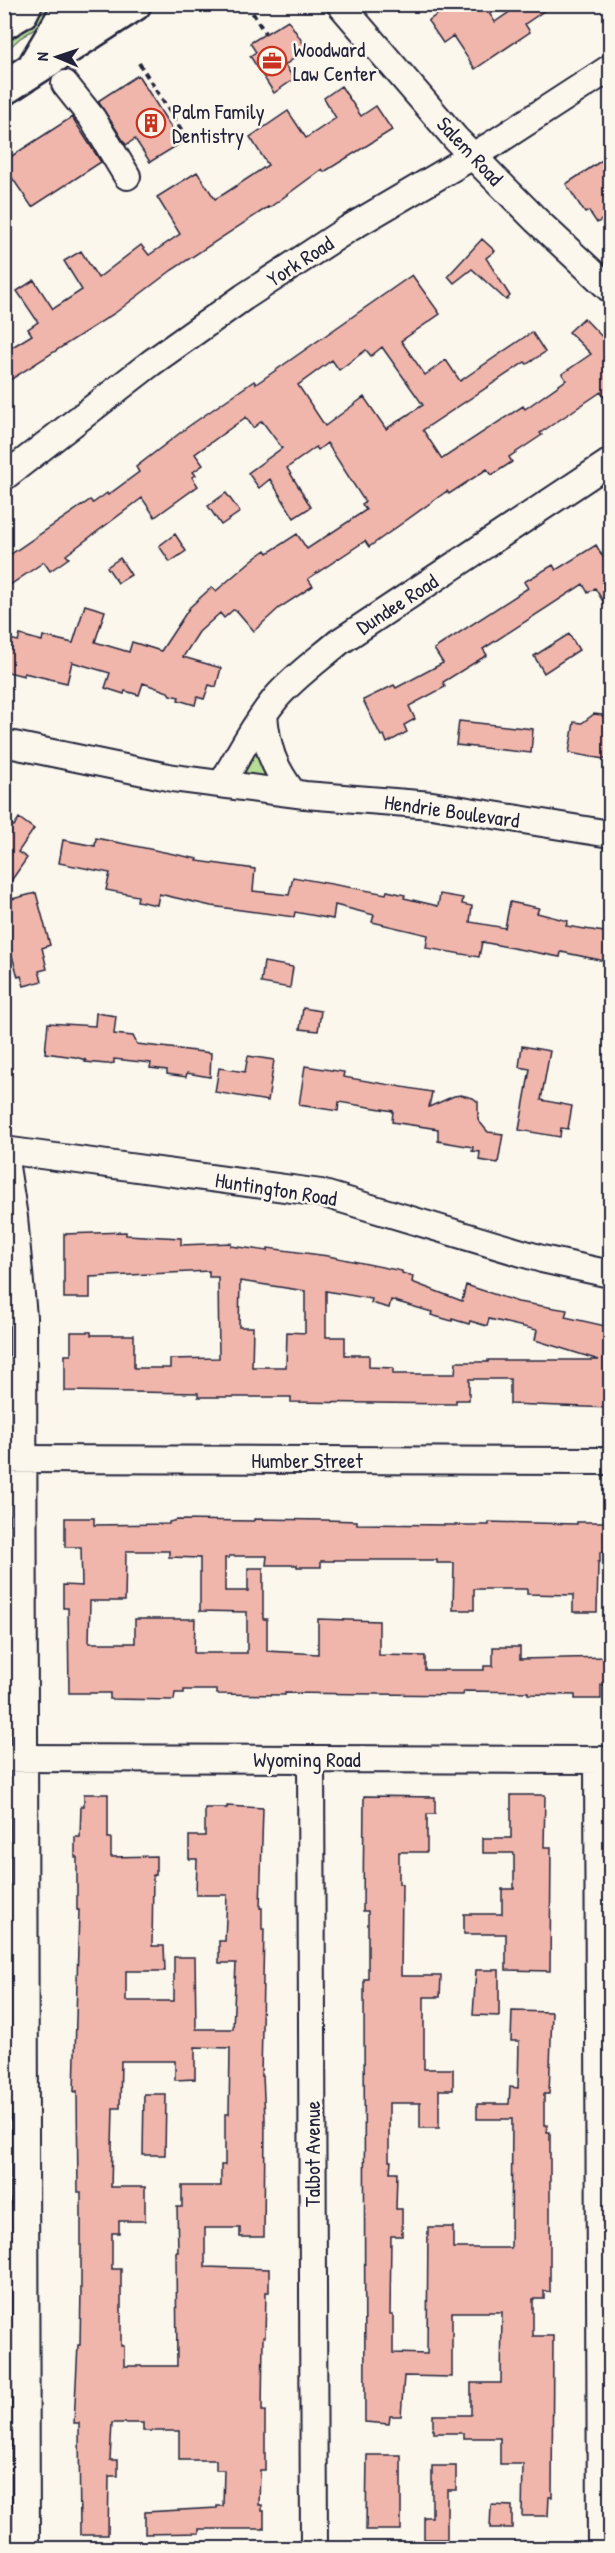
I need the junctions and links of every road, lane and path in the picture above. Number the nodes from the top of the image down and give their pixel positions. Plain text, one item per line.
1 (25, 4) edge
2 (84, 4) edge
3 (134, 4) edge
4 (247, 4) edge
5 (340, 4) edge
6 (4, 22) edge
7 (265, 33) dead end
8 (139, 63) dead end
9 (610, 68) edge
10 (32, 70) junction
11 (65, 84) dead end
12 (4, 88) edge
13 (189, 142) dead end
14 (473, 156) junction
15 (127, 176) dead end
16 (610, 289) edge
17 (610, 462) edge
18 (4, 477) edge
19 (264, 715) junction
20 (4, 743) edge
21 (222, 784) junction
22 (293, 793) junction
23 (610, 834) edge
24 (4, 1152) edge
25 (610, 1274) edge
26 (14, 1459) edge
27 (610, 1461) edge
28 (14, 1758) edge
29 (310, 1759) junction
30 (604, 1760) edge
31 (26, 2548) edge
32 (314, 2548) edge
33 (601, 2548) edge

1 - 6 main road
2 - 10 main road
3 - 10 main road
4 - 7 path
5 - 14 street, Salem Road
8 - 13 path
9 - 14 street, York Road
10 - 12 main road
11 - 15 street
14 - 16 street, Salem Road
14 - 18 street, York Road
17 - 19 street, Dundee Road
19 - 21 street, Dundee Road
19 - 22 street
20 - 21 street, Hendrie Boulevard
21 - 22 street, Hendrie Boulevard
22 - 23 street, Hendrie Boulevard
24 - 25 street, Huntington Road
24 - 26 street
26 - 27 street, Humber Street
26 - 28 street
28 - 29 street, Wyoming Road
28 - 31 street
29 - 30 street, Wyoming Road
29 - 32 street, Talbot Avenue
30 - 33 street

